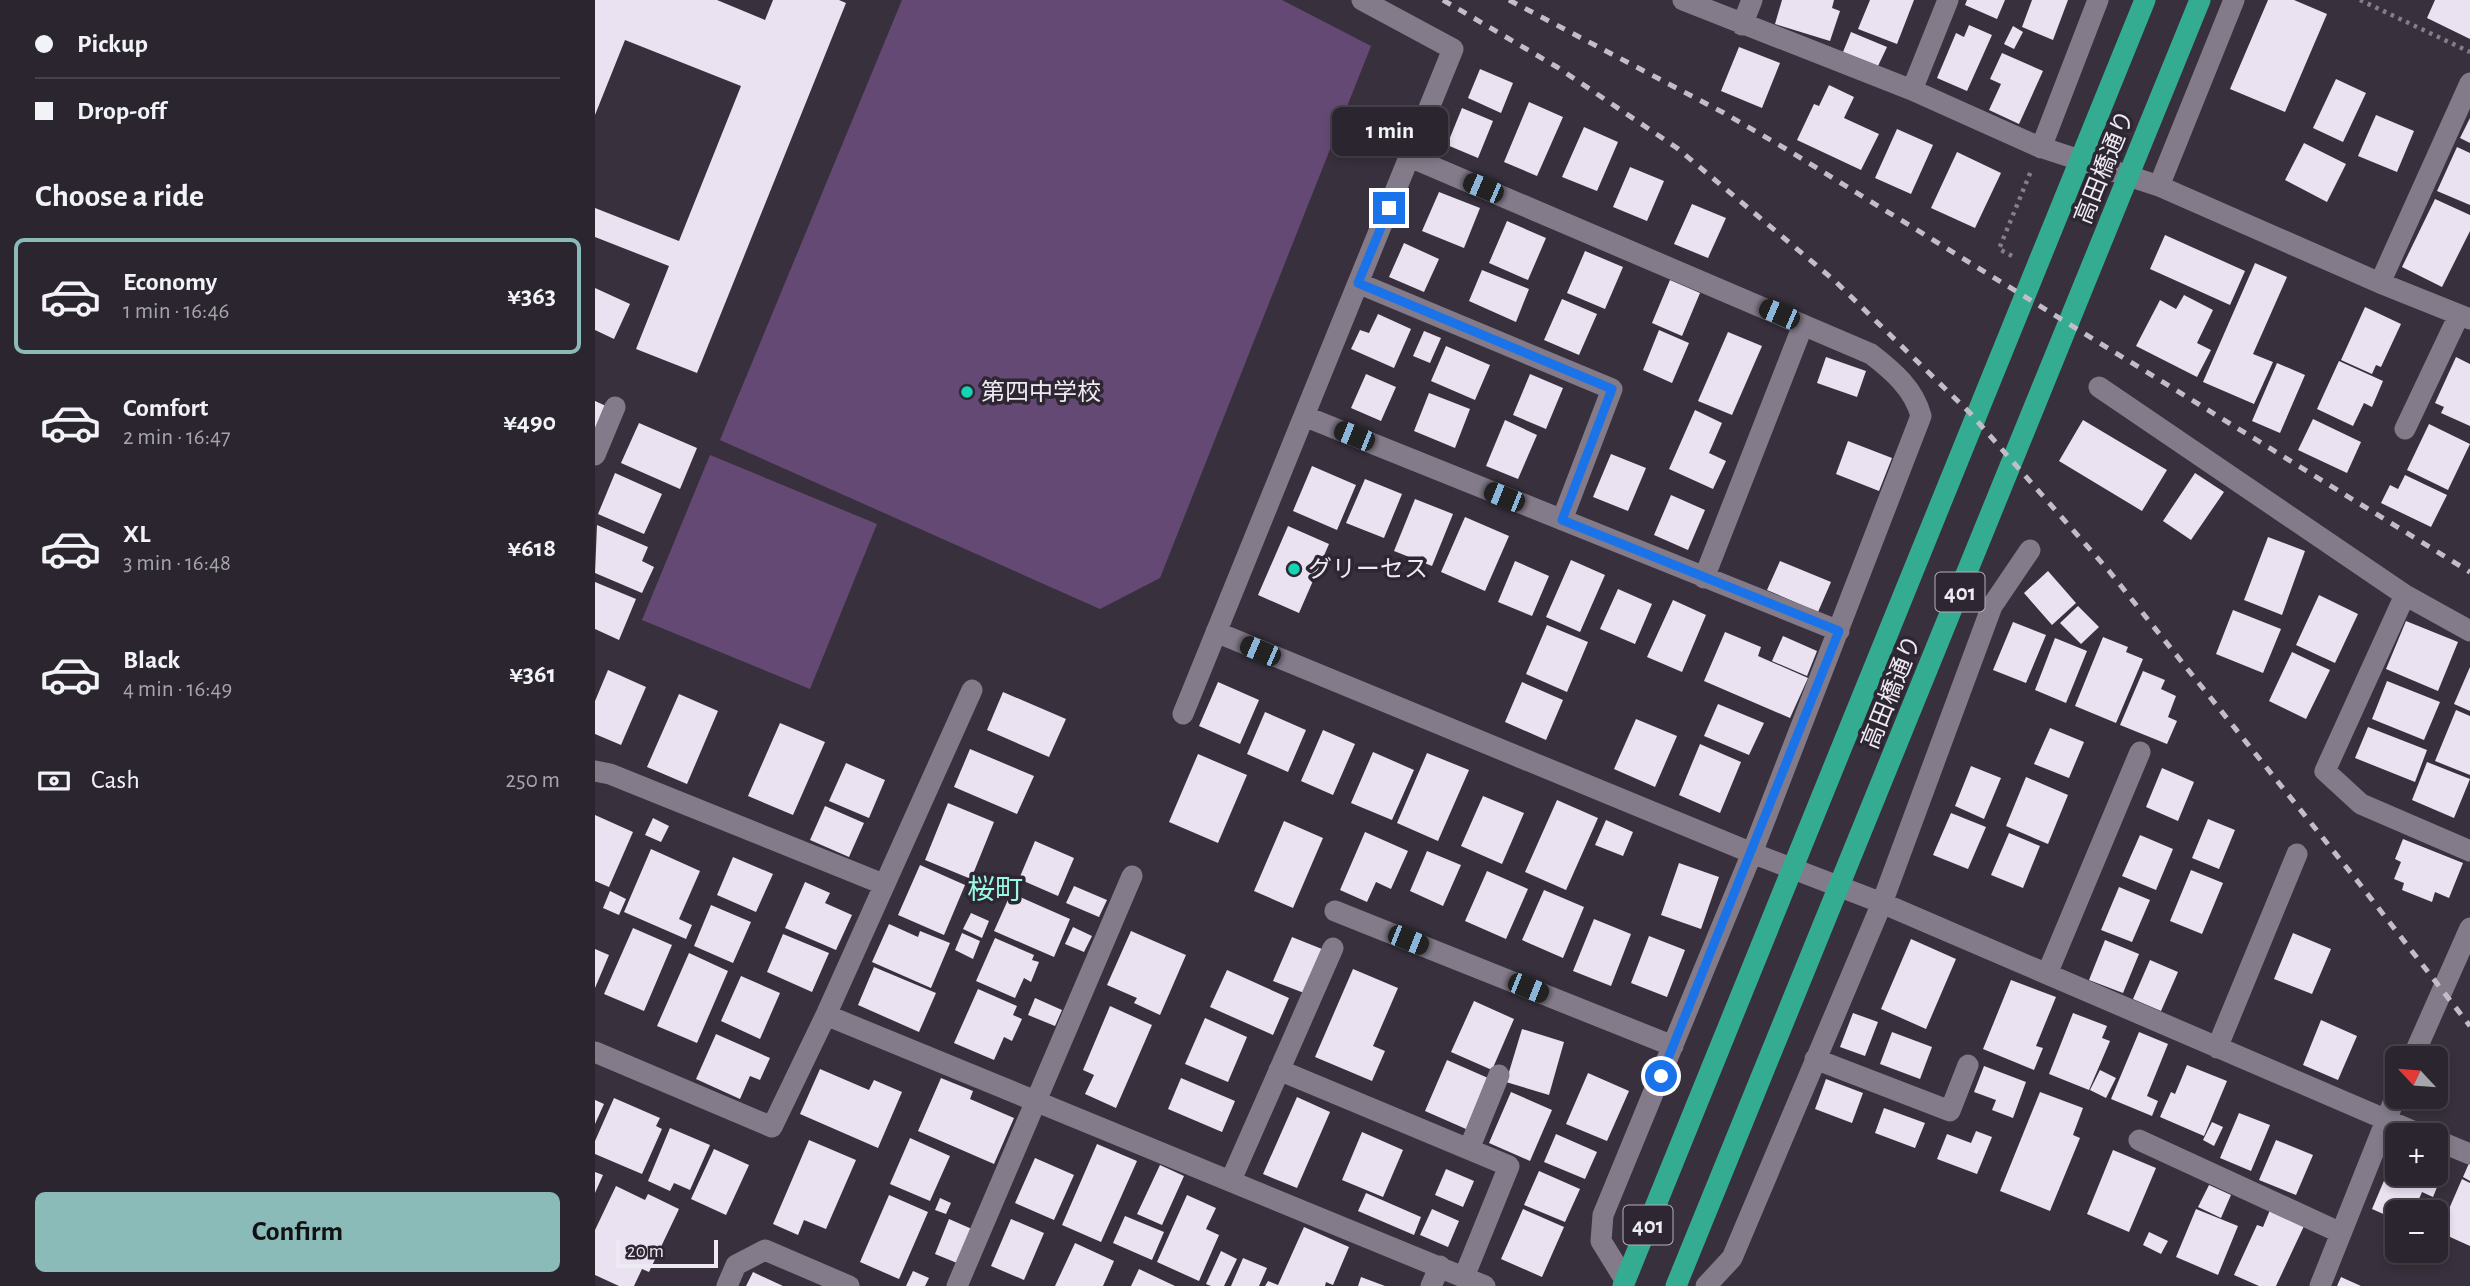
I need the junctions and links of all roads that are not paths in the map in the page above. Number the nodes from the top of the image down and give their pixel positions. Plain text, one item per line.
1 (1362, 0) edge
2 (1683, 0) edge
3 (1752, 0) edge
4 (1948, 0) edge
5 (2098, 0) edge
6 (2145, 0) edge
7 (2200, 0) edge
8 (2234, 0) edge
9 (1742, 24) junction
10 (2470, 83) edge
11 (1912, 90) junction
12 (2041, 148) junction
13 (1409, 157) junction
14 (2159, 186) junction
15 (1358, 283) junction
16 (2379, 283) junction
17 (2465, 317) edge
18 (1803, 324) junction
19 (2099, 387) dead end
20 (615, 407) dead end
21 (1304, 416) junction
22 (2405, 429) dead end
23 (595, 456) edge
24 (1562, 520) junction
25 (2030, 550) dead end
26 (1705, 578) junction
27 (2405, 595) junction
28 (1839, 631) junction
29 (2470, 631) edge
30 (1216, 632) junction
31 (972, 690) dead end
32 (1183, 714) dead end
33 (2140, 752) dead end
34 (595, 771) edge
35 (2470, 851) edge
36 (1752, 853) junction
37 (2297, 854) dead end
38 (1132, 876) dead end
39 (883, 884) junction
40 (1882, 903) junction
41 (1335, 911) dead end
42 (2470, 928) edge
43 (1333, 948) dead end
44 (2047, 974) junction
45 (826, 1015) junction
46 (1674, 1046) junction
47 (2418, 1046) edge
48 (2217, 1048) junction
49 (595, 1052) edge
50 (1815, 1059) junction
51 (1968, 1065) dead end
52 (1279, 1070) junction
53 (1499, 1075) dead end
54 (1037, 1101) junction
55 (2390, 1110) edge
56 (2386, 1120) junction
57 (2393, 1123) edge
58 (2139, 1140) dead end
59 (2448, 1145) edge
60 (1469, 1149) junction
61 (2470, 1154) edge
62 (1231, 1180) junction
63 (2341, 1233) junction
64 (1436, 1276) edge
65 (1464, 1277) junction
66 (1624, 1283) edge
67 (727, 1286) edge
68 (849, 1286) edge
69 (957, 1286) edge
70 (1485, 1286) edge
71 (1676, 1286) edge
72 (1706, 1286) edge
73 (2320, 1286) edge

1 - 13 street
2 - 9 street
3 - 9 street
4 - 11 street
5 - 12 street
6 - 66 highway, 高田橋通り / 401
7 - 71 highway, 高田橋通り / 401
8 - 14 street
9 - 11 street
10 - 16 street
11 - 12 street
12 - 14 street
13 - 15 street
13 - 18 street
14 - 16 street
15 - 21 street
15 - 24 street
16 - 17 street
17 - 22 street
18 - 26 street
18 - 28 street
19 - 27 street
20 - 23 street
21 - 24 street
21 - 30 street
24 - 26 street
25 - 40 street
26 - 28 street
27 - 29 street
27 - 35 street
28 - 36 street
30 - 32 street
30 - 36 street
31 - 39 street
33 - 44 street
34 - 39 street
36 - 40 street
36 - 46 street
37 - 48 street
38 - 54 street
39 - 45 street
40 - 44 street
40 - 50 street
41 - 46 street
42 - 47 street
43 - 52 street
44 - 48 street
45 - 49 street
45 - 54 street
46 - 66 street
48 - 56 street
50 - 51 street
50 - 72 street
52 - 60 street
52 - 62 street
53 - 60 street
54 - 62 street
54 - 69 street
55 - 56 street
56 - 57 street
56 - 63 street
58 - 63 street
59 - 61 street
60 - 65 street
62 - 64 street
63 - 73 street
64 - 65 street
65 - 70 street
67 - 68 street

